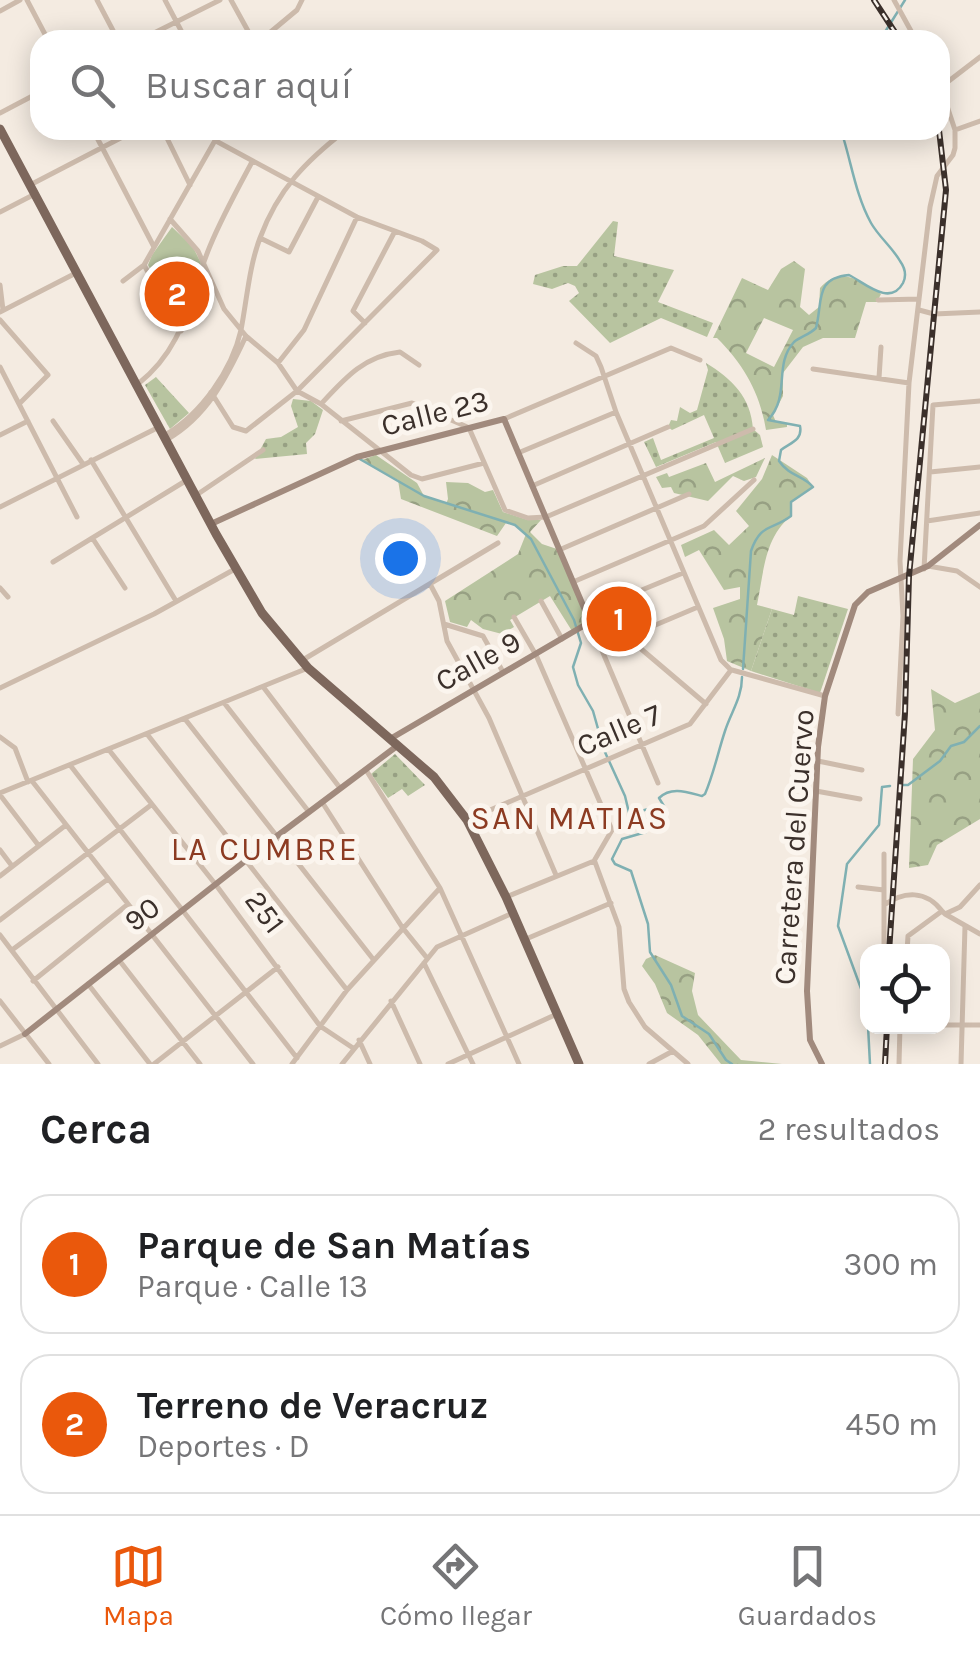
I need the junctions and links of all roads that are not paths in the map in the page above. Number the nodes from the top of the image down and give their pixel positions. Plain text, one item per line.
1 (23, 0) edge
2 (98, 0) edge
3 (165, 0) edge
4 (220, 0) edge
5 (230, 0) edge
6 (302, 0) edge
7 (894, 0) edge
8 (0, 11) edge
9 (177, 22) junction
10 (42, 30) edge
11 (113, 30) edge
12 (161, 30) edge
13 (181, 30) edge
14 (250, 30) edge
15 (271, 30) edge
16 (911, 30) edge
17 (980, 57) edge
18 (950, 79) edge
19 (30, 97) edge
20 (0, 113) edge
21 (950, 116) edge
22 (980, 121) edge
23 (954, 130) junction
24 (1, 132) edge
25 (98, 140) edge
26 (117, 140) edge
27 (168, 140) edge
28 (335, 140) edge
29 (216, 141) joint
30 (102, 148) junction
31 (252, 162) junction
32 (289, 180) junction
33 (190, 185) junction
34 (32, 190) junction
35 (318, 196) junction
36 (0, 212) edge
37 (357, 217) junction
38 (170, 220) junction
39 (394, 231) junction
40 (260, 238) junction
41 (154, 248) junction
42 (204, 262) junction
43 (144, 265) junction
44 (76, 274) junction
45 (123, 281) dead end
46 (0, 284) edge
47 (919, 299) junction
48 (878, 300) dead end
49 (919, 310) junction
50 (2, 311) edge
51 (980, 312) edge
52 (0, 320) edge
53 (365, 324) junction
54 (240, 330) junction
55 (181, 331) junction
56 (246, 336) junction
57 (576, 342) dead end
58 (881, 347) dead end
59 (700, 360) dead end
60 (278, 363) junction
61 (419, 366) dead end
62 (0, 367) edge
63 (813, 369) dead end
64 (603, 376) junction
65 (879, 378) junction
66 (909, 383) junction
67 (136, 386) junction
68 (297, 392) junction
69 (213, 394) junction
70 (980, 401) edge
71 (19, 404) junction
72 (321, 404) junction
73 (616, 412) junction
74 (504, 419) junction
75 (28, 421) junction
76 (53, 421) dead end
77 (341, 421) junction
78 (668, 427) dead end
79 (469, 428) junction
80 (753, 429) dead end
81 (162, 434) junction
82 (0, 435) edge
83 (630, 444) junction
84 (263, 450) dead end
85 (376, 450) junction
86 (518, 454) junction
87 (91, 460) junction
88 (484, 463) junction
89 (83, 464) junction
90 (980, 467) edge
91 (930, 472) junction
92 (643, 476) junction
93 (57, 478) junction
94 (187, 480) junction
95 (754, 480) dead end
96 (532, 486) junction
97 (689, 494) dead end
98 (196, 496) junction
99 (0, 507) edge
100 (656, 508) junction
101 (980, 513) edge
102 (77, 517) dead end
103 (546, 517) junction
104 (126, 518) junction
105 (927, 521) junction
106 (210, 524) junction
107 (980, 525) edge
108 (93, 539) junction
109 (670, 540) junction
110 (498, 544) dead end
111 (559, 550) junction
112 (53, 562) dead end
113 (926, 568) junction
114 (235, 569) junction
115 (683, 574) junction
116 (900, 579) junction
117 (573, 582) junction
118 (430, 584) junction
119 (0, 588) edge
120 (125, 588) dead end
121 (980, 588) edge
122 (8, 597) dead end
123 (542, 600) dead end
124 (176, 601) junction
125 (698, 607) junction
126 (586, 612) junction
127 (514, 617) dead end
128 (444, 624) junction
129 (587, 624) junction
130 (627, 637) junction
131 (562, 640) junction
132 (601, 648) junction
133 (536, 654) junction
134 (305, 664) junction
135 (731, 670) junction
136 (504, 672) junction
137 (0, 688) edge
138 (264, 688) junction
139 (473, 689) junction
140 (826, 696) junction
141 (225, 703) junction
142 (706, 704) junction
143 (898, 714) dead end
144 (185, 719) junction
145 (147, 734) junction
146 (0, 737) edge
147 (393, 743) junction
148 (642, 744) junction
149 (109, 750) junction
150 (818, 761) junction
151 (70, 765) junction
152 (585, 768) junction
153 (365, 769) junction
154 (862, 770) dead end
155 (30, 781) junction
156 (658, 782) dead end
157 (340, 788) junction
158 (816, 791) junction
159 (0, 794) edge
160 (523, 794) junction
161 (860, 799) dead end
162 (322, 802) junction
163 (152, 804) junction
164 (309, 812) junction
165 (467, 820) junction
166 (66, 825) junction
167 (120, 828) junction
168 (277, 836) junction
169 (39, 846) junction
170 (0, 850) edge
171 (87, 852) junction
172 (884, 854) dead end
173 (245, 860) junction
174 (594, 861) junction
175 (12, 866) junction
176 (556, 875) junction
177 (0, 876) edge
178 (108, 879) junction
179 (216, 884) junction
180 (980, 885) edge
181 (858, 887) dead end
182 (440, 888) junction
183 (884, 890) junction
184 (506, 897) junction
185 (611, 904) junction
186 (127, 905) junction
187 (884, 905) junction
188 (183, 911) junction
189 (943, 912) junction
190 (513, 913) junction
191 (0, 920) edge
192 (966, 926) junction
193 (402, 927) junction
194 (980, 934) edge
195 (0, 935) edge
196 (461, 935) junction
197 (152, 936) junction
198 (524, 939) junction
199 (884, 944) edge
200 (908, 944) edge
201 (12, 950) junction
202 (119, 960) junction
203 (374, 960) junction
204 (426, 961) junction
205 (278, 967) junction
206 (33, 981) junction
207 (88, 984) junction
208 (347, 990) junction
209 (246, 992) junction
210 (0, 1001) edge
211 (391, 1001) junction
212 (56, 1010) junction
213 (557, 1014) junction
214 (214, 1016) junction
215 (960, 1024) junction
216 (950, 1025) edge
217 (980, 1025) edge
218 (320, 1026) junction
219 (25, 1034) junction
220 (900, 1034) edge
221 (507, 1037) junction
222 (359, 1040) junction
223 (182, 1042) junction
224 (0, 1046) edge
225 (353, 1048) junction
226 (673, 1052) junction
227 (469, 1055) junction
228 (294, 1061) edge
229 (48, 1064) edge
230 (98, 1064) edge
231 (152, 1064) edge
232 (200, 1064) edge
233 (252, 1064) edge
234 (342, 1064) edge
235 (370, 1064) edge
236 (420, 1064) edge
237 (448, 1064) edge
238 (473, 1064) edge
239 (519, 1064) edge
240 (579, 1064) edge
241 (649, 1064) edge
242 (688, 1064) edge
243 (822, 1064) edge
244 (899, 1064) edge
245 (961, 1064) edge

1 - 8 street
1 - 10 street
2 - 11 street
3 - 9 street
4 - 9 street
5 - 14 street
6 - 15 street
7 - 16 street
9 - 12 street
9 - 13 street
17 - 18 street
19 - 20 street
21 - 23 street
22 - 23 street
23 - 47 street
24 - 34 main road
25 - 30 street
26 - 30 street
27 - 33 street
28 - 32 street
29 - 31 street
29 - 33 street
30 - 34 street
30 - 41 street
31 - 32 street
31 - 42 street
32 - 35 street
32 - 40 street
33 - 38 street
34 - 36 street
34 - 44 main road
35 - 37 street
35 - 40 street
37 - 39 street
37 - 60 street
38 - 41 street
38 - 42 street
39 - 53 street
39 - 53 street
40 - 54 street
41 - 43 street
42 - 54 street
42 - 55 street
43 - 45 street
43 - 55 street
44 - 50 street
44 - 67 main road
46 - 50 street
47 - 48 street
47 - 49 street
49 - 51 street
49 - 66 street
52 - 71 street
53 - 68 street
54 - 56 street
54 - 69 street
55 - 67 street
56 - 60 street
56 - 69 street
57 - 64 street
58 - 65 street
59 - 64 street, Calle 23
60 - 68 street
61 - 72 street
62 - 71 street
63 - 65 street
64 - 73 street
64 - 74 street, Calle 23
65 - 66 street
66 - 116 street
67 - 81 main road
68 - 69 street
68 - 72 street
69 - 81 street
70 - 91 street
71 - 75 street
72 - 77 street
73 - 83 street
73 - 86 street
74 - 79 street, Calle 23
74 - 86 street
75 - 82 street
75 - 93 street
76 - 89 street
77 - 79 street
77 - 85 street
78 - 83 street
79 - 85 street, Calle 23
79 - 88 street
80 - 92 street
81 - 87 street
81 - 94 main road
83 - 92 street
83 - 96 street
84 - 98 street
85 - 88 street
85 - 106 street, Calle 23
86 - 96 street
87 - 89 street
87 - 104 street
88 - 103 street
89 - 93 street
90 - 91 street
91 - 105 street
92 - 100 street
92 - 103 street
93 - 99 street
93 - 102 street
94 - 98 main road
94 - 104 street
95 - 109 street
96 - 103 street
97 - 100 street
98 - 106 main road
100 - 109 street
100 - 111 street
101 - 105 street
103 - 111 street
104 - 108 street
104 - 124 street
105 - 113 street
106 - 114 main road
107 - 113 street, Carretera del Cuervo
108 - 112 street
108 - 120 street
109 - 115 street
109 - 117 street
110 - 118 street
111 - 117 street
113 - 116 street, Carretera del Cuervo
113 - 121 street
114 - 124 street
114 - 134 main road
115 - 125 street
115 - 126 street
116 - 140 street, Carretera del Cuervo
116 - 143 street
117 - 126 street
118 - 128 street
118 - 134 street
119 - 122 street
123 - 131 street
124 - 137 street
125 - 130 street
125 - 135 street
126 - 129 street
127 - 133 street
128 - 136 street
128 - 139 street
129 - 131 street, Calle 9
129 - 132 street
130 - 132 street
130 - 142 street
131 - 133 street, Calle 9
132 - 148 street
133 - 136 street, Calle 9
133 - 152 street
134 - 138 street
134 - 147 main road
135 - 140 street
135 - 142 street, Calle 7
136 - 139 street, Calle 9
138 - 141 street
138 - 157 street
139 - 147 street, Calle 9
139 - 160 street
140 - 150 street, Carretera del Cuervo
141 - 144 street
141 - 164 street
142 - 148 street, Calle 7
144 - 145 street
144 - 168 street
145 - 149 street
145 - 173 street
146 - 155 street
147 - 153 street, 90
147 - 165 main road
148 - 152 street, Calle 7
148 - 156 street
149 - 151 street
149 - 163 street, 251
150 - 154 street
150 - 158 street, Carretera del Cuervo
151 - 155 street
151 - 167 street
152 - 160 street, Calle 7
152 - 174 street
153 - 157 street, 90
153 - 182 street
155 - 159 street
155 - 166 street
157 - 162 street, 90
158 - 161 street
158 - 243 street, Carretera del Cuervo
159 - 169 street
160 - 165 street, Calle 7
160 - 176 street
162 - 164 street, 90
162 - 193 street
163 - 167 street
163 - 179 street, 251
164 - 168 street, 90
165 - 184 main road
166 - 169 street
166 - 171 street
167 - 171 street
167 - 188 street
168 - 173 street, 90
168 - 203 street
169 - 175 street
170 - 175 street
171 - 178 street
171 - 191 street
172 - 183 street
173 - 179 street, 90
173 - 208 street
174 - 176 street
174 - 185 street
175 - 177 street
176 - 184 street
178 - 186 street
178 - 201 street
179 - 188 street, 90
179 - 205 street, 251
180 - 189 street
181 - 183 street
182 - 193 street
182 - 196 street
183 - 187 street
184 - 190 main road
185 - 198 street
185 - 226 street
186 - 197 street
186 - 206 street
187 - 189 street
187 - 199 street
188 - 197 street, 90
188 - 209 street
189 - 192 street
189 - 200 street
190 - 196 street
190 - 198 main road
192 - 194 street
192 - 215 street
193 - 203 street
193 - 204 street
195 - 201 street
196 - 204 street
196 - 221 street
197 - 202 street, 90
197 - 214 street
198 - 213 main road
201 - 206 street
202 - 207 street, 90
202 - 223 street
203 - 208 street
204 - 211 street
204 - 227 street
205 - 209 street
205 - 218 street, 251
206 - 212 street
207 - 212 street, 90
207 - 231 street
208 - 218 street
209 - 214 street
209 - 228 street
210 - 219 street
211 - 222 street
211 - 236 street
212 - 219 street, 90
212 - 230 street
213 - 221 street
213 - 240 main road
214 - 223 street
214 - 233 street
215 - 216 street
215 - 217 street
215 - 245 street
218 - 225 street, 251
218 - 228 street
219 - 224 street, 90
219 - 229 street
220 - 244 street
221 - 227 street
221 - 239 street
222 - 225 street
222 - 235 street
223 - 231 street
223 - 232 street
225 - 234 street
226 - 241 street
226 - 242 street
227 - 237 street
227 - 238 street

